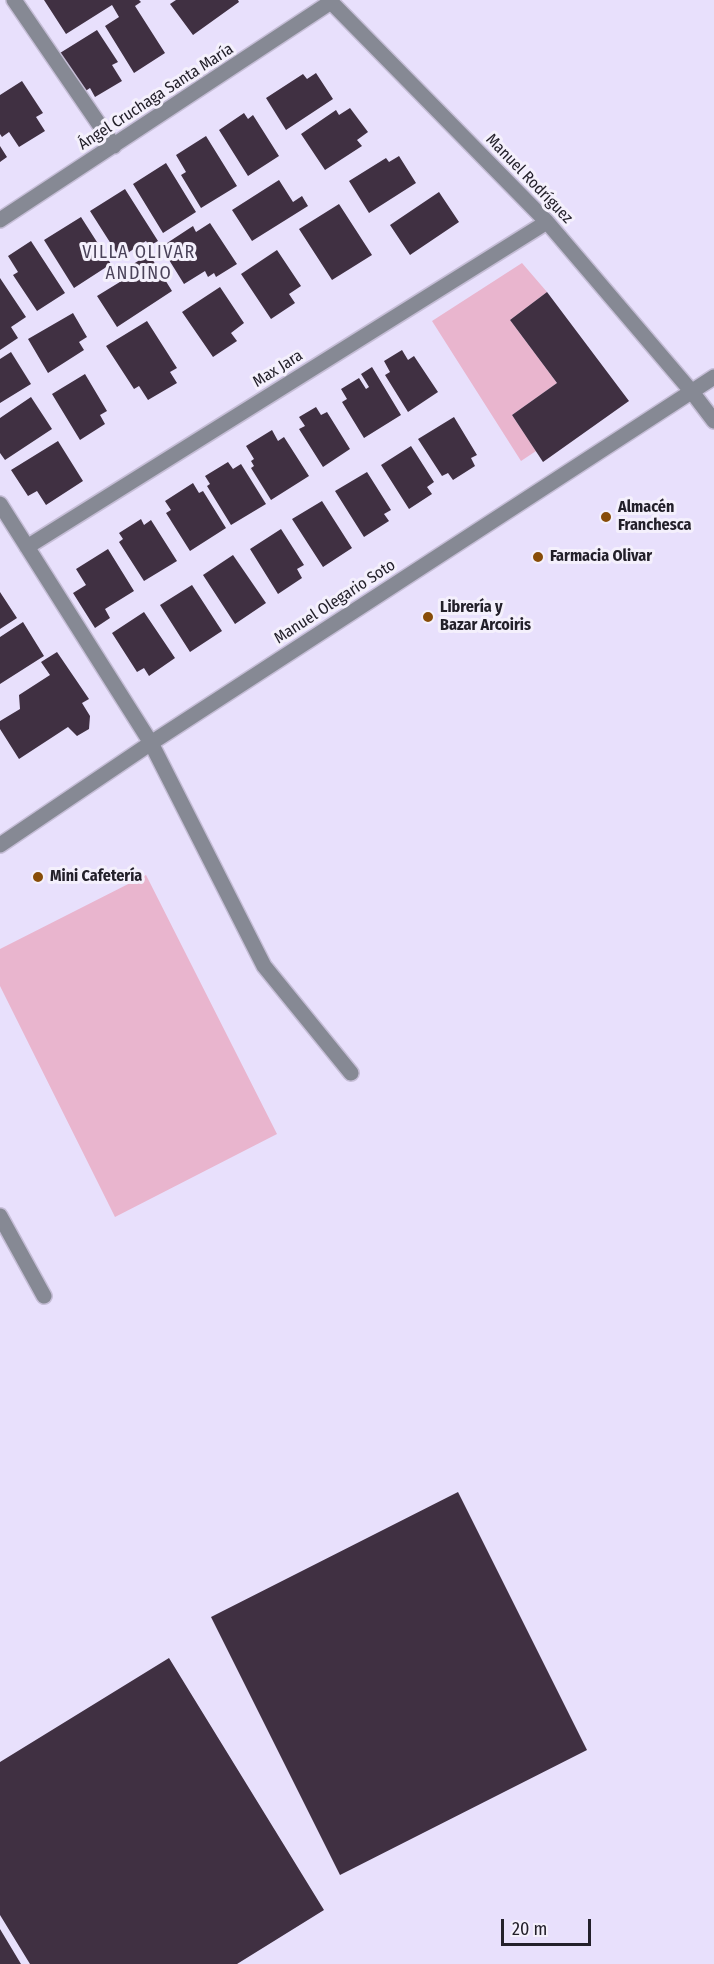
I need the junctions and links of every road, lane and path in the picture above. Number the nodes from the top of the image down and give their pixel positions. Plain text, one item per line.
1 (14, 0) edge
2 (330, 1) edge
3 (114, 146) junction
4 (0, 220) edge
5 (547, 222) junction
6 (714, 377) edge
7 (692, 392) junction
8 (714, 421) edge
9 (0, 504) edge
10 (27, 547) junction
11 (150, 743) junction
12 (0, 845) edge
13 (351, 1073) dead end
14 (0, 1216) edge
15 (44, 1296) dead end

1 - 3 street
2 - 3 street, Ángel Cruchaga Santa María
2 - 5 street, Manuel Rodríguez
3 - 4 street, Ángel Cruchaga Santa María
5 - 7 street, Manuel Rodríguez
5 - 10 street, Max Jara
6 - 7 street, Manuel Olegario Soto
7 - 8 street, Manuel Rodríguez
7 - 11 street, Manuel Olegario Soto
9 - 10 street
10 - 11 street
11 - 12 street, Manuel Olegario Soto
11 - 13 street
14 - 15 street

